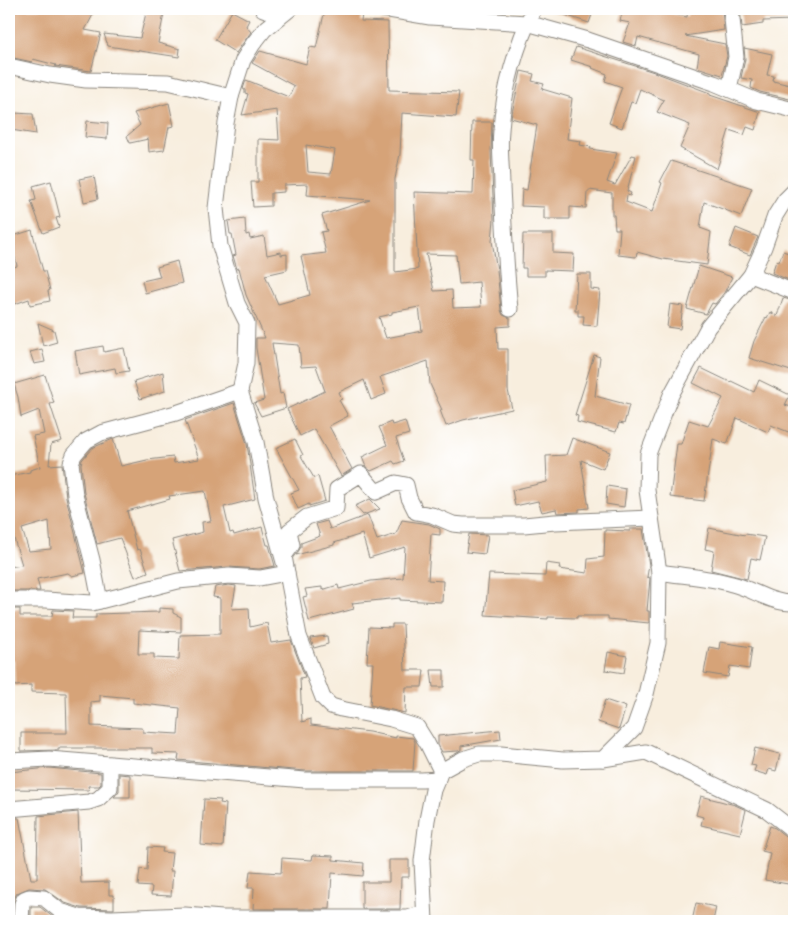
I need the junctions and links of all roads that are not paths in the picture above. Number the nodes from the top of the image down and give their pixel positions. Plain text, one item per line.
1 (263, 9) edge
2 (383, 9) edge
3 (534, 9) edge
4 (731, 9) edge
5 (285, 12) edge
6 (527, 23) junction
7 (9, 66) edge
8 (729, 89) junction
9 (231, 97) junction
10 (794, 110) edge
11 (794, 191) edge
12 (751, 275) junction
13 (794, 292) edge
14 (510, 309) dead end
15 (240, 391) junction
16 (651, 518) junction
17 (659, 572) junction
18 (287, 574) junction
19 (9, 600) edge
20 (100, 601) junction
21 (794, 603) edge
22 (634, 728) junction
23 (646, 752) junction
24 (603, 759) junction
25 (9, 761) edge
26 (110, 764) junction
27 (439, 775) junction
28 (9, 809) edge
29 (793, 828) edge
30 (424, 917) edge
31 (21, 921) edge

1 - 5 street
2 - 6 street
3 - 6 street
4 - 8 street
5 - 9 street
6 - 8 street
6 - 14 street
7 - 9 street
8 - 10 street
9 - 15 street
11 - 12 street
12 - 13 street
12 - 16 street
15 - 18 street
15 - 20 street
16 - 17 street
16 - 18 street
17 - 21 street
17 - 22 street
18 - 20 street
18 - 27 street
19 - 20 street
22 - 23 street
22 - 24 street
23 - 24 street
23 - 29 street
24 - 27 street
25 - 26 street
26 - 27 street
26 - 28 street
27 - 30 street
30 - 31 street

